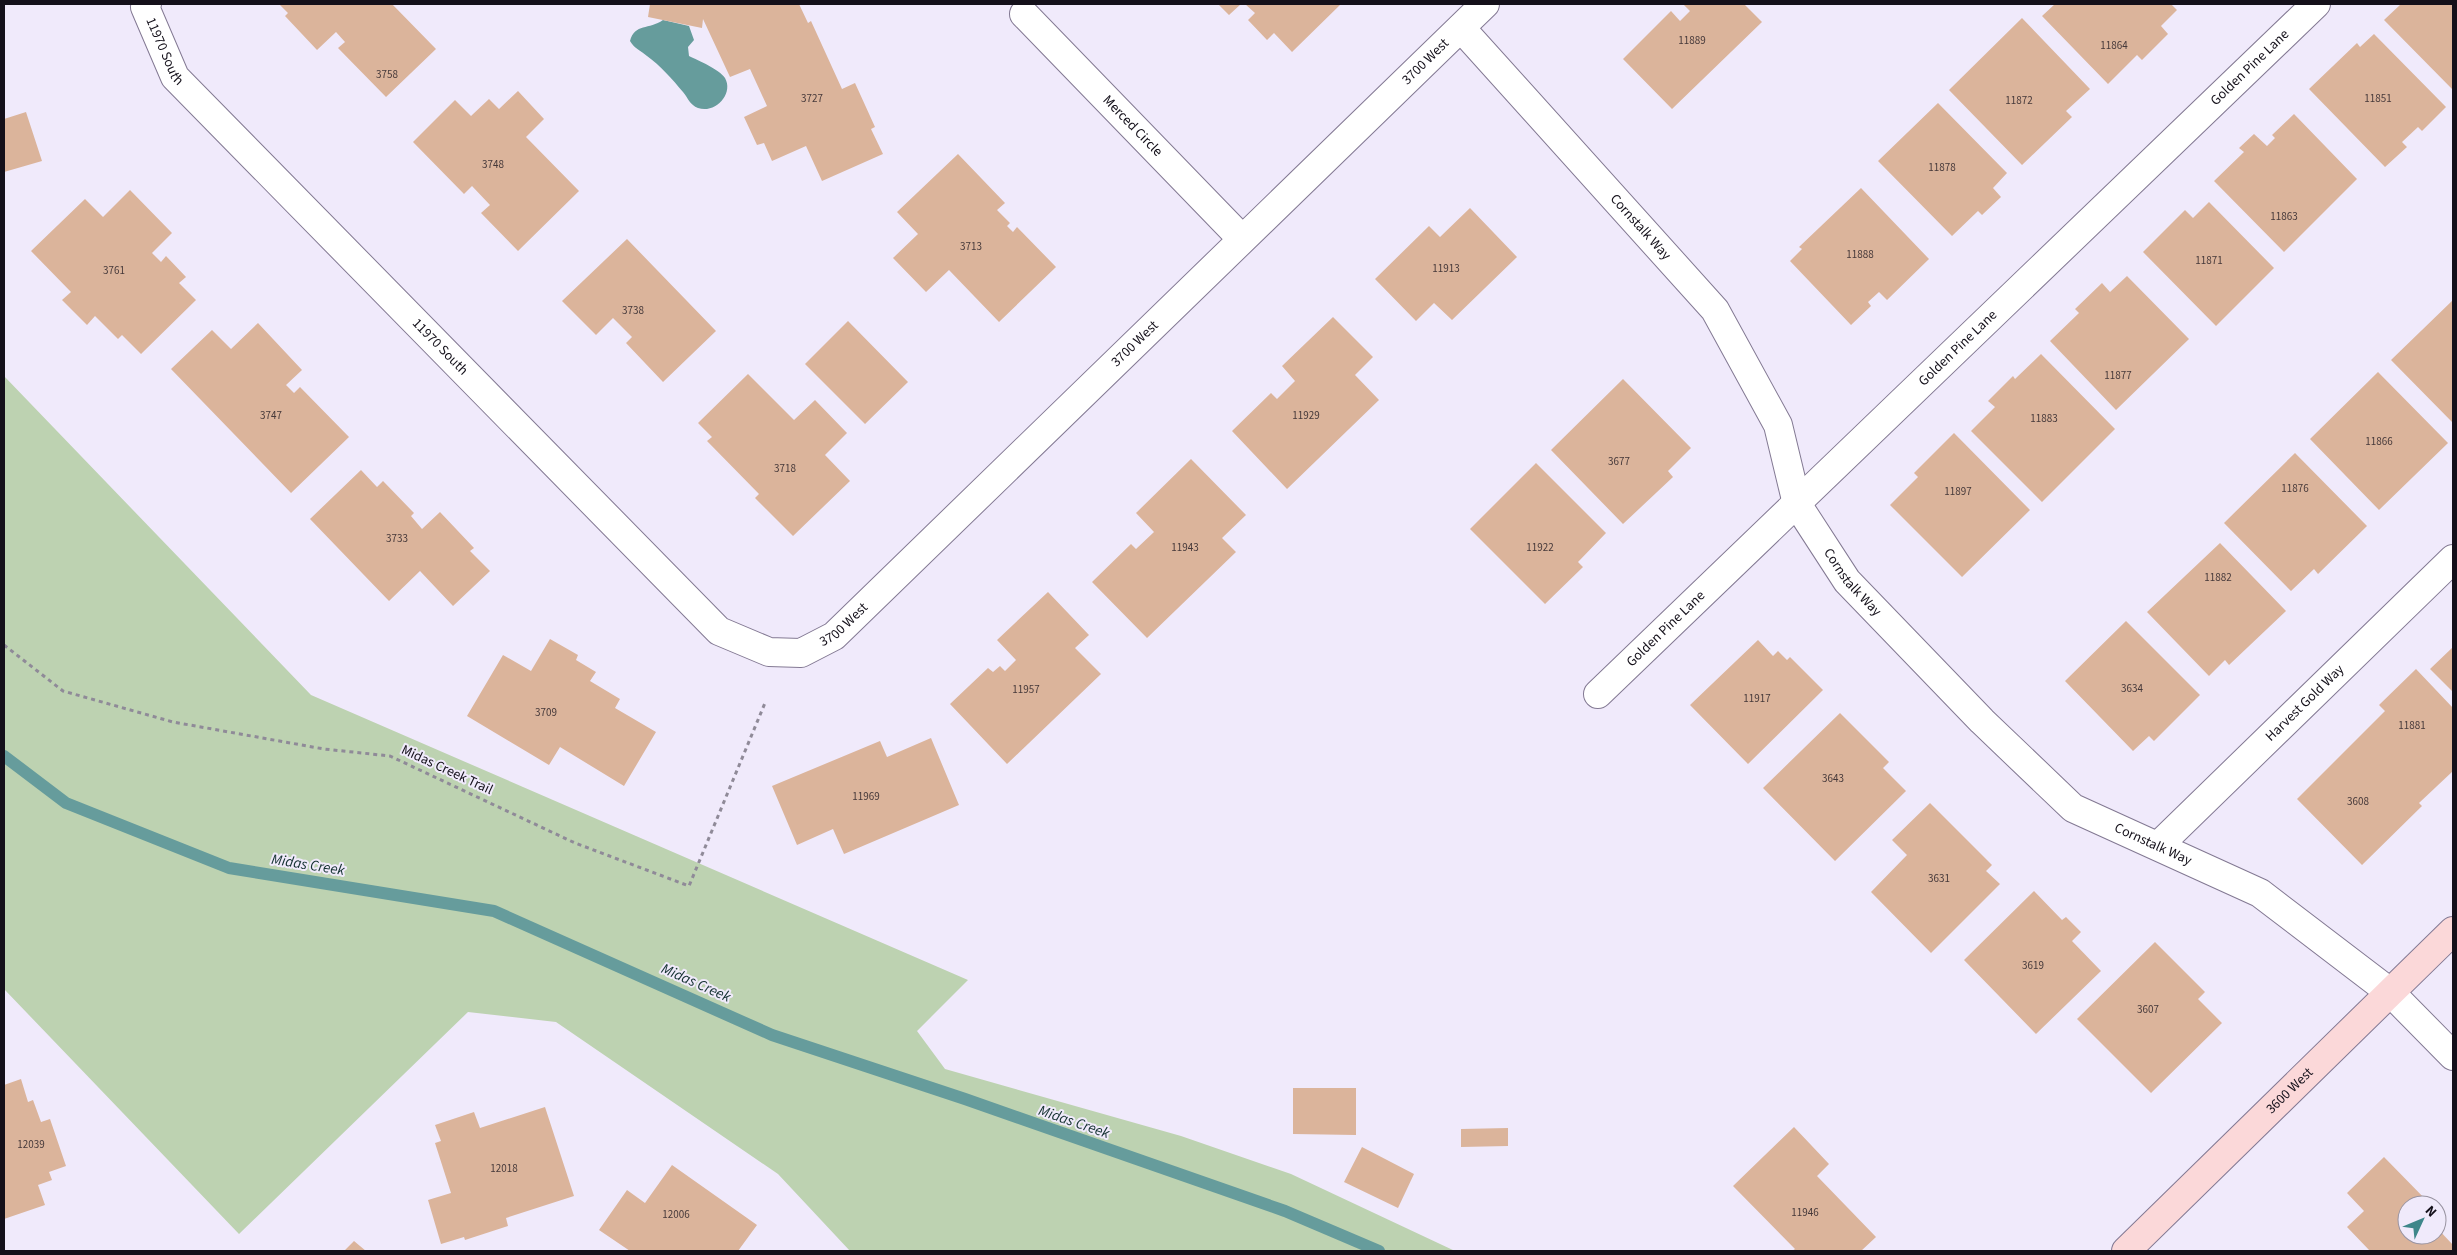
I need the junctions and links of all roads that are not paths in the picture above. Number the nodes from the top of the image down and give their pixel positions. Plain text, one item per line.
1 (1486, 4) edge
2 (2316, 4) edge
3 (146, 5) edge
4 (1024, 14) dead end
5 (1461, 28) junction
6 (1242, 239) junction
7 (1797, 504) junction
8 (2453, 559) edge
9 (769, 652) joint
10 (1598, 694) dead end
11 (2158, 846) junction
12 (2453, 931) edge
13 (2392, 993) junction
14 (2453, 1056) edge
15 (2126, 1251) edge

1 - 5 street, 3700 West
2 - 7 street, Golden Pine Lane
3 - 9 street, 11970 South
4 - 6 street, Merced Circle
5 - 6 street, 3700 West
5 - 7 street, Cornstalk Way
6 - 9 street, 3700 West
7 - 10 street, Golden Pine Lane
7 - 11 street, Cornstalk Way
8 - 11 street, Harvest Gold Way
11 - 13 street, Cornstalk Way
12 - 13 main road, 3600 West
13 - 14 street, Cornstalk Way
13 - 15 main road, 3600 West

